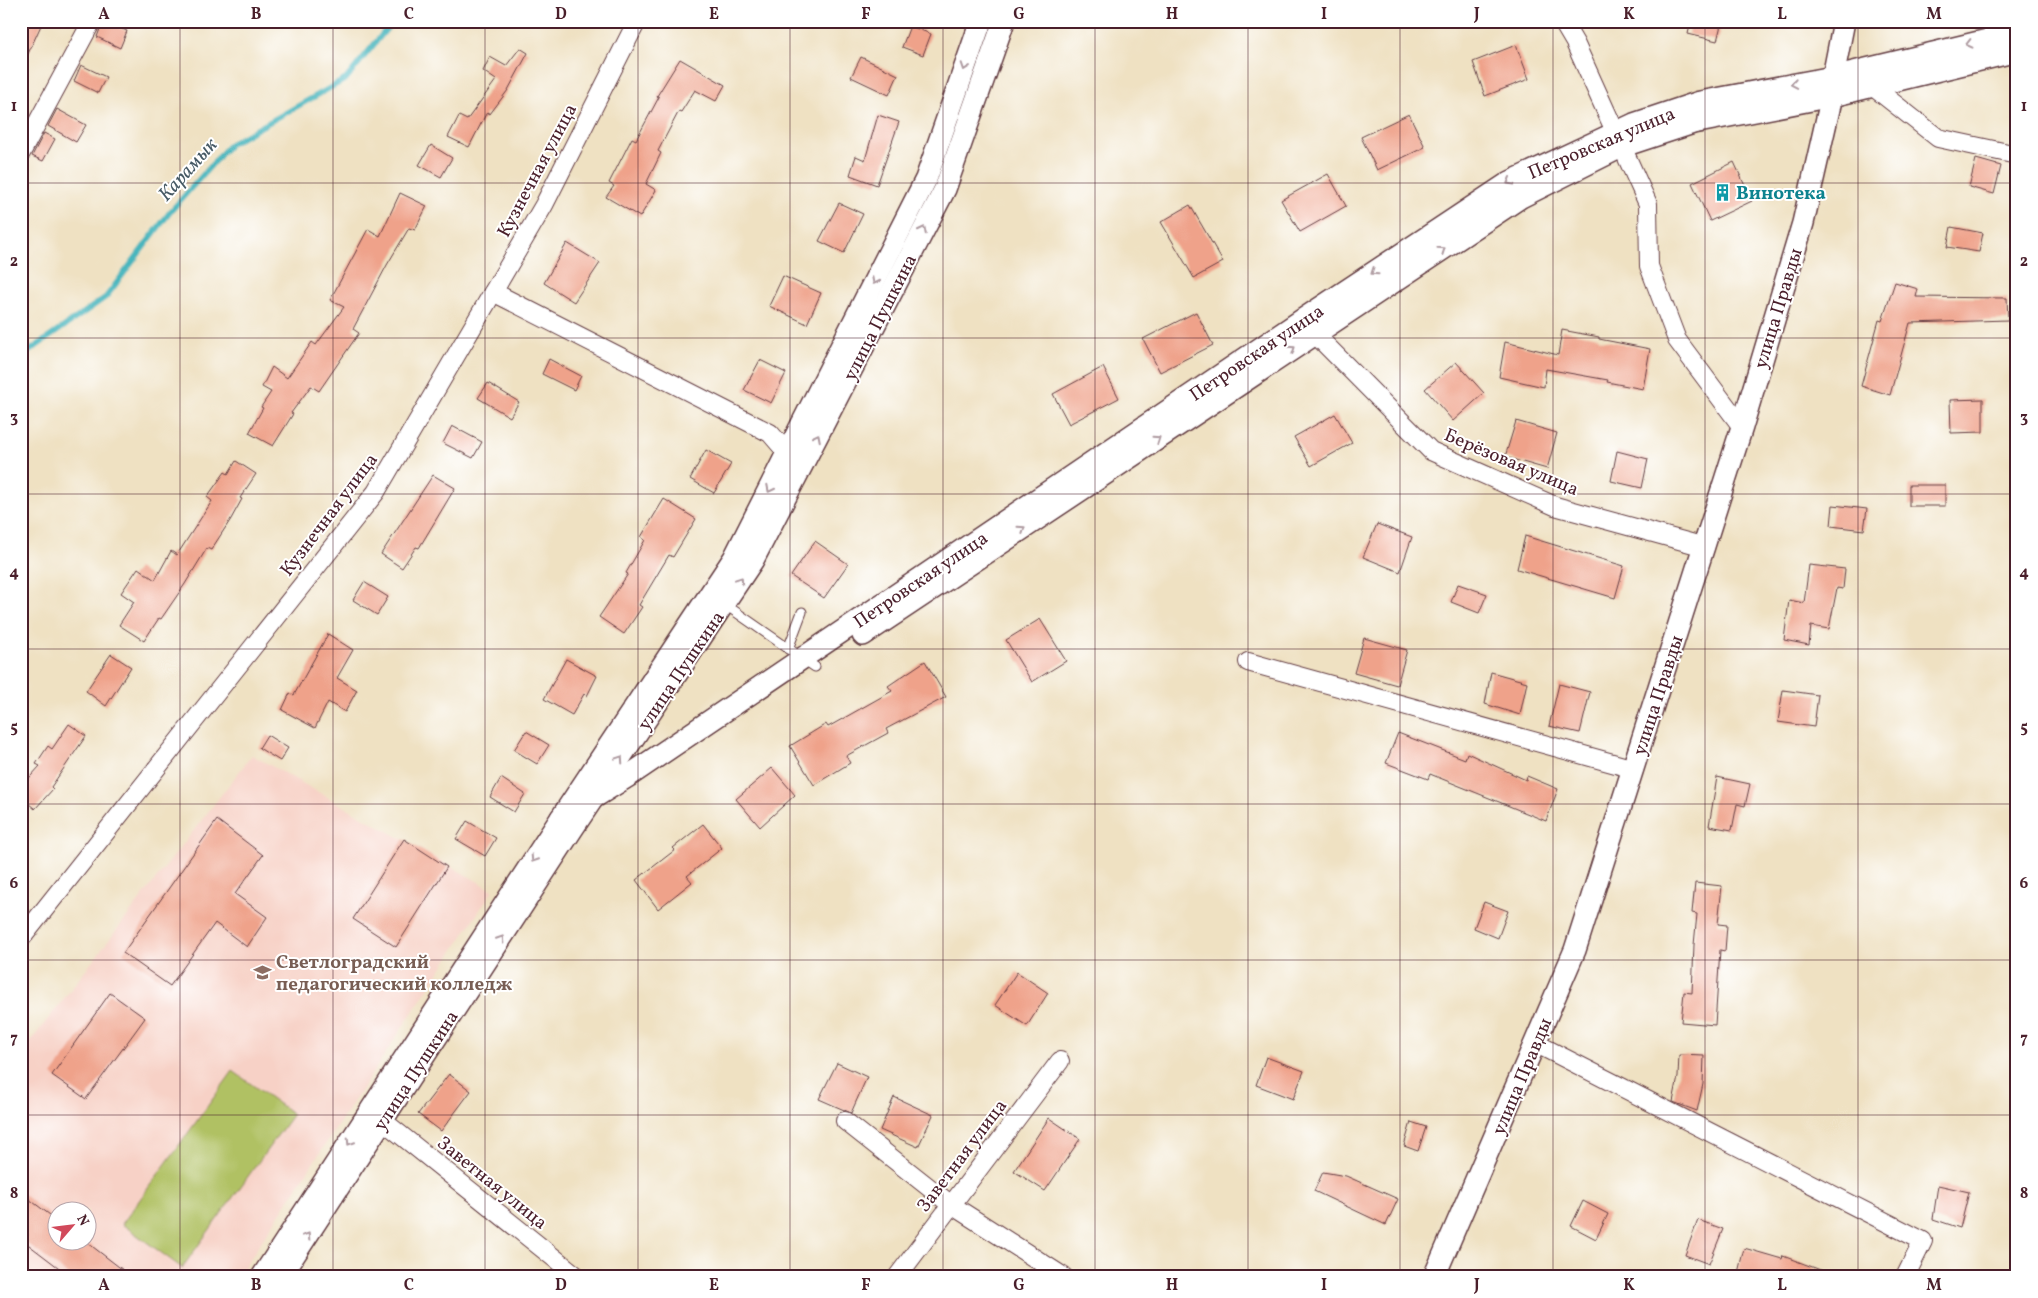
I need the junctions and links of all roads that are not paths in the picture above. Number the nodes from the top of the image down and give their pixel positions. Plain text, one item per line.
1 (92, 21) edge
2 (637, 21) edge
3 (981, 21) edge
4 (1004, 21) edge
5 (1562, 21) edge
6 (1844, 21) edge
7 (2017, 33) edge
8 (2017, 51) edge
9 (1872, 86) junction
10 (1832, 87) junction
11 (1620, 139) junction
12 (21, 153) edge
13 (2017, 155) edge
14 (493, 292) junction
15 (1315, 334) junction
16 (1742, 427) junction
17 (794, 461) junction
18 (1705, 547) junction
19 (717, 599) junction
20 (802, 612) dead end
21 (802, 658) junction
22 (1248, 662) dead end
23 (1634, 769) junction
24 (594, 797) junction
25 (567, 823) junction
26 (21, 939) edge
27 (1535, 1043) junction
28 (1060, 1061) dead end
29 (382, 1120) junction
30 (845, 1121) dead end
31 (950, 1204) junction
32 (262, 1277) edge
33 (280, 1277) edge
34 (578, 1277) edge
35 (897, 1277) edge
36 (1064, 1277) edge
37 (1434, 1277) edge
38 (1906, 1277) edge

1 - 12 street
2 - 14 street, Кузнечная улица
3 -> 17 street, улица Пушкина
17 -> 4 street, улица Пушкина
5 - 11 street
6 - 10 street, улица Правды
7 -> 10 street
8 - 9 street
9 - 10 street
9 - 13 street
10 - 11 street
10 - 16 street, улица Правды
15 -> 11 street
11 - 16 street
11 -> 21 street, Петровская улица
14 - 17 street
14 - 26 street, Кузнечная улица
15 - 18 street, Берёзовая улица
21 -> 15 street
16 - 18 street, улица Правды
17 - 19 street, улица Пушкина
18 - 23 street, улица Правды
19 - 21 lane
24 -> 19 street, улица Пушкина
19 - 25 street, улица Пушкина
20 - 21 lane
21 - 24 street, Петровская улица
21 - 25 street
22 - 23 street
23 - 27 street, улица Правды
24 - 25 street, улица Пушкина
29 -> 25 street, улица Пушкина
25 -> 32 street
27 - 37 street, улица Правды
27 - 38 street
28 - 31 street, Заветная улица
33 -> 29 street, улица Пушкина
29 - 34 street, Заветная улица
30 - 31 street
31 - 35 street, Заветная улица
31 - 36 street

